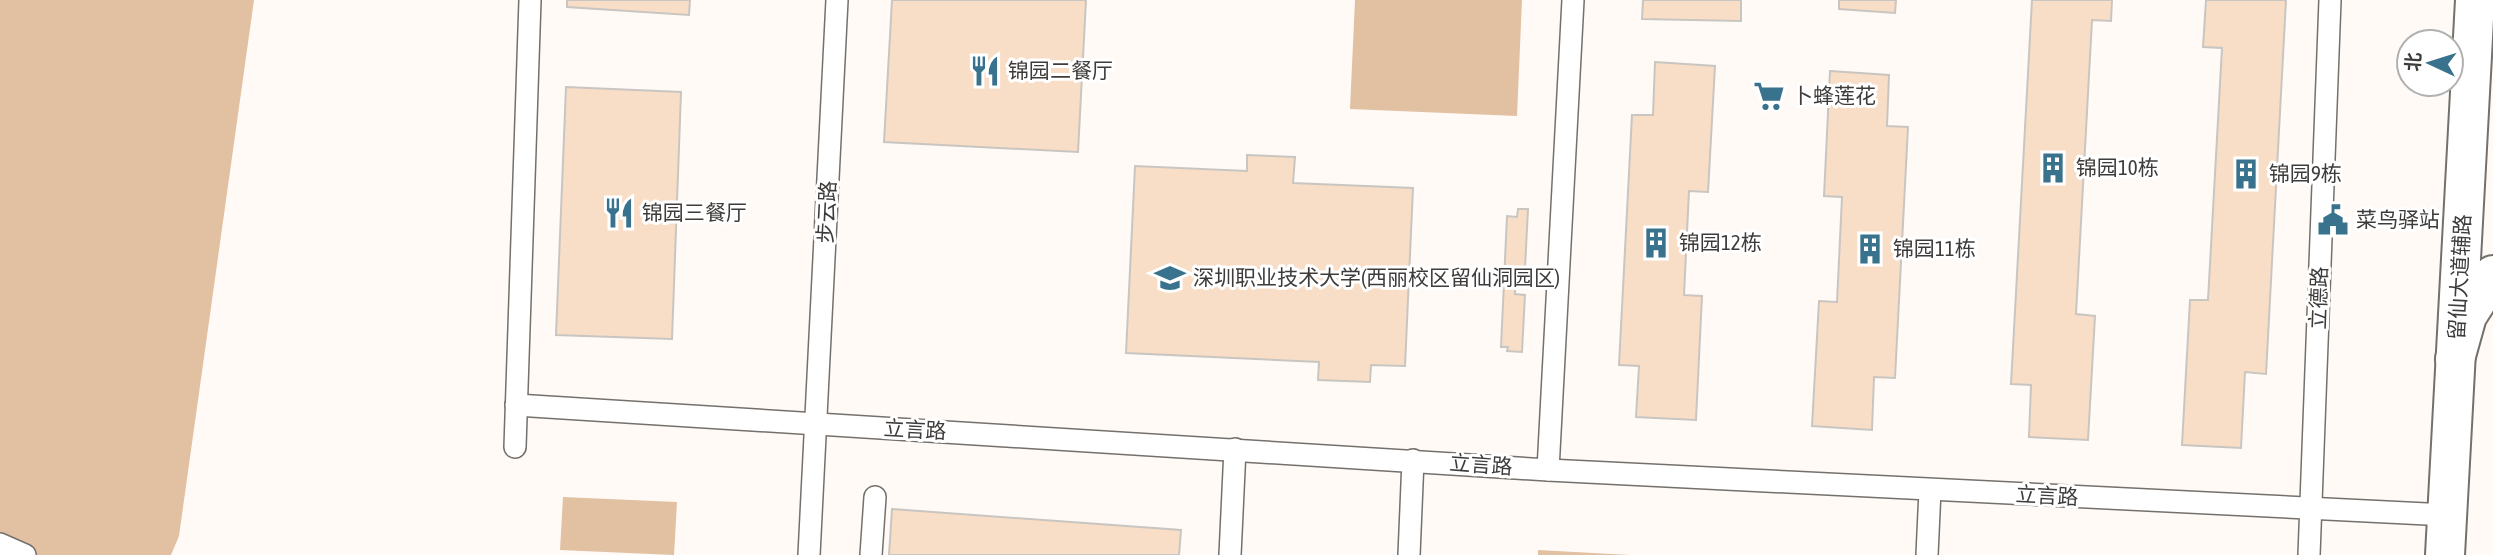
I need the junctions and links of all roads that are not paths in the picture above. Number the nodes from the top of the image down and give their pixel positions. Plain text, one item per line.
1 (530, 0) edge
2 (837, 0) edge
3 (1573, 0) edge
4 (2330, 0) edge
5 (2474, 0) edge
6 (2493, 275) edge
7 (2455, 359) junction
8 (516, 405) junction
9 (817, 424) junction
10 (515, 447) dead end
11 (1235, 449) junction
12 (1413, 460) junction
13 (1548, 470) junction
14 (1930, 490) junction
15 (875, 497) dead end
16 (2311, 510) junction
17 (2447, 515) junction
18 (0, 544) edge
19 (25, 555) edge
20 (809, 555) edge
21 (871, 555) edge
22 (1230, 555) edge
23 (1409, 555) edge
24 (1927, 555) edge
25 (2309, 555) edge
26 (2445, 555) edge

1 - 8 lane
2 - 9 lane, 步云路
3 - 13 lane
4 - 16 lane, 立德路
5 - 7 main road, 留仙大道辅路
6 - 7 main road
7 - 17 main road, 留仙大道辅路
8 - 9 lane, 立言路
8 - 10 lane
9 - 11 lane, 立言路
9 - 20 lane, 步云路
11 - 12 lane, 立言路
11 - 22 lane
12 - 13 lane, 立言路
12 - 23 lane
13 - 14 lane, 立言路
14 - 16 lane, 立言路
14 - 24 lane
15 - 21 lane
16 - 17 lane, 立言路
16 - 25 lane, 立德路
17 - 26 main road, 留仙大道辅路
18 - 19 lane

